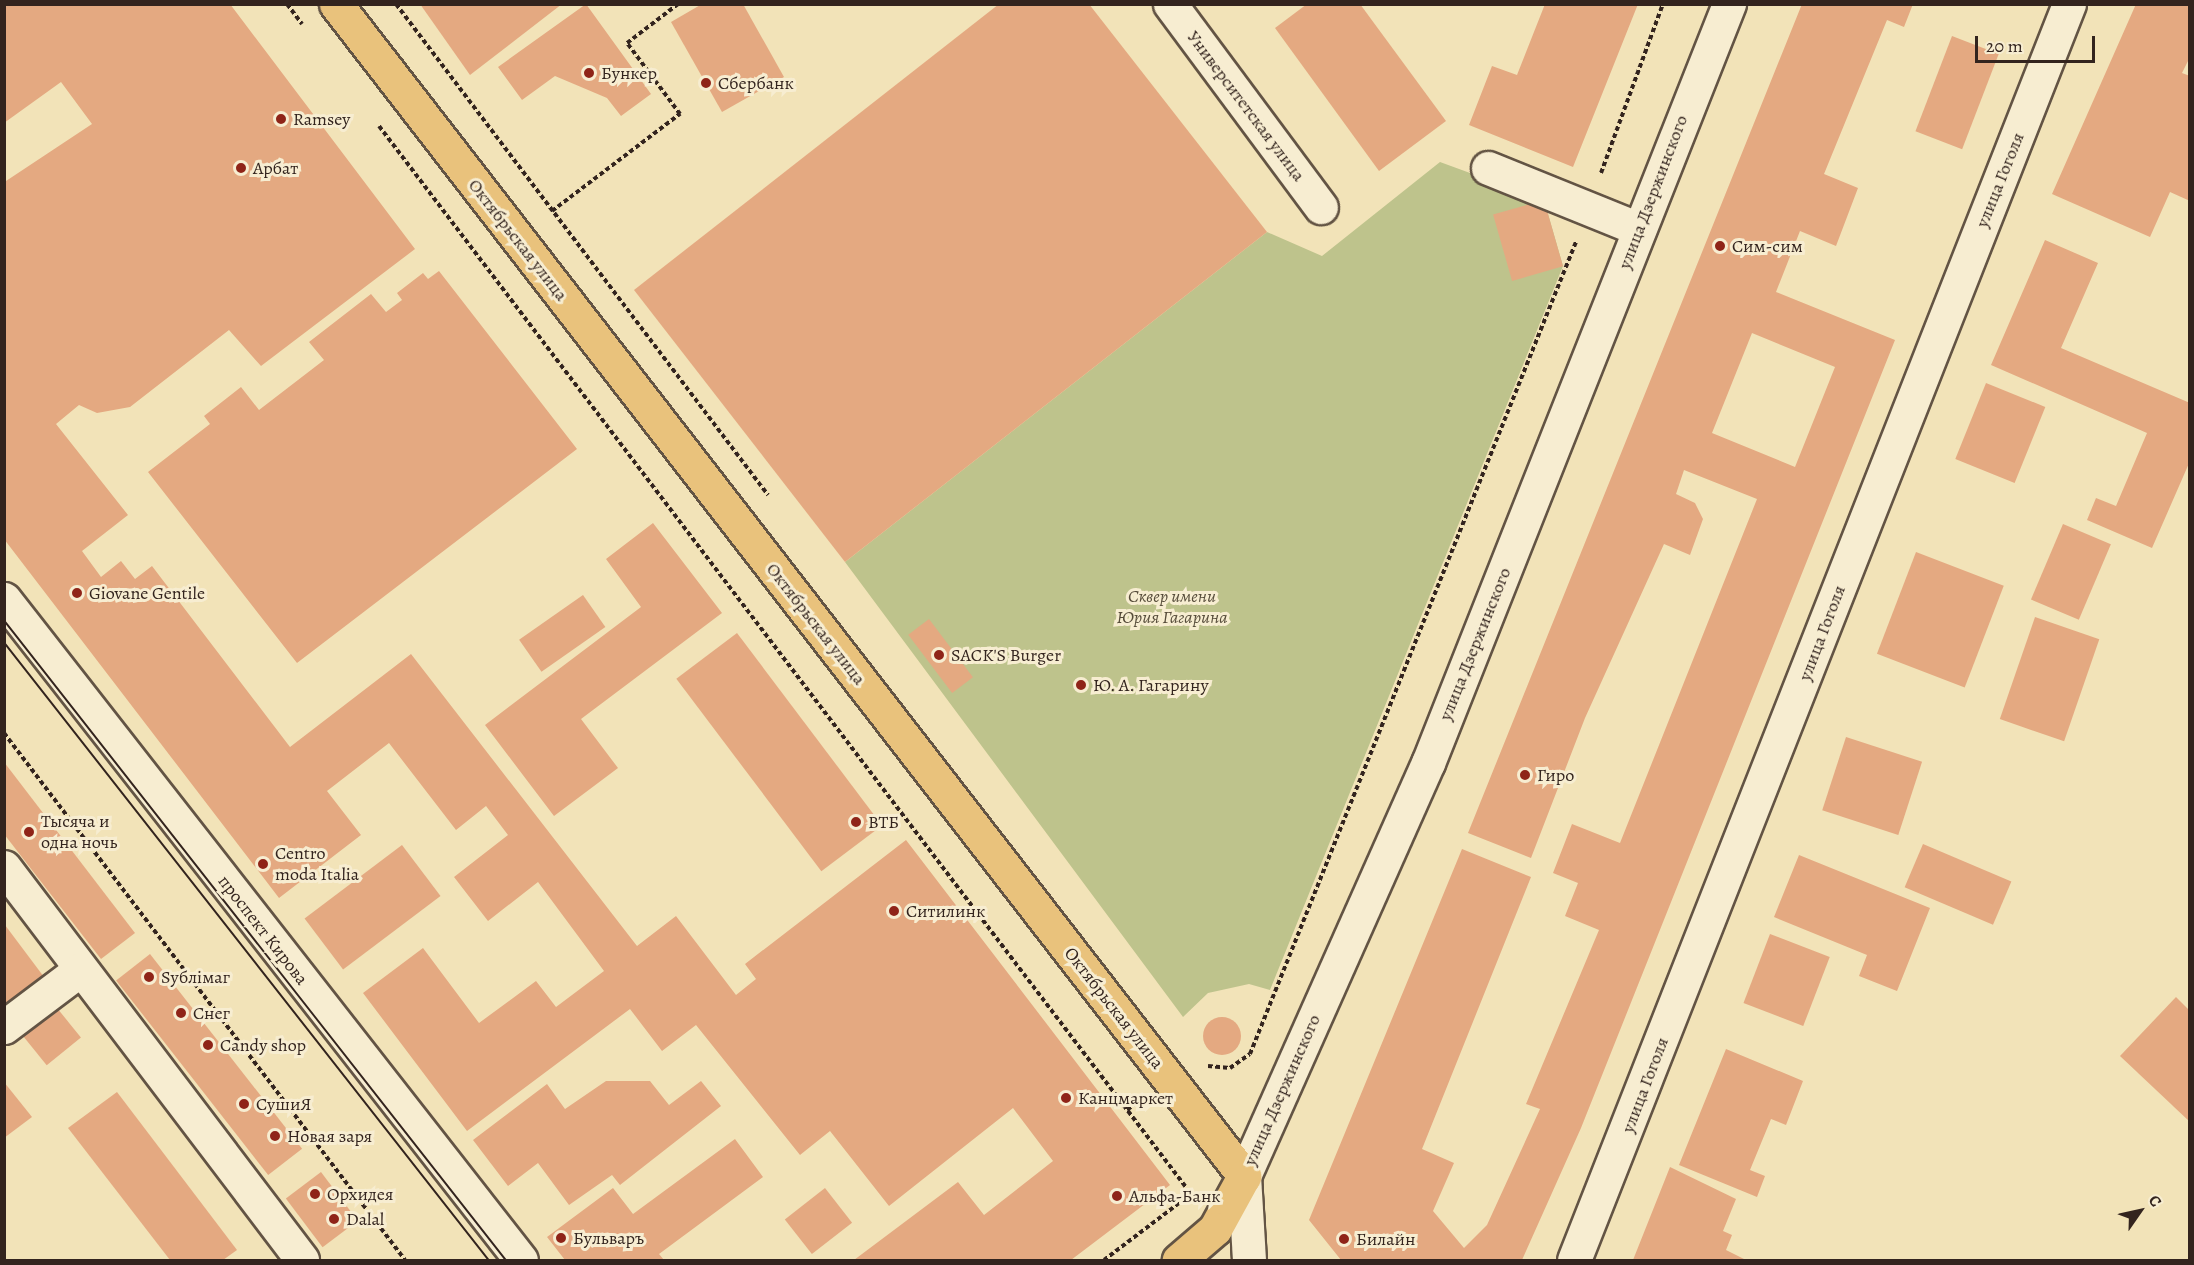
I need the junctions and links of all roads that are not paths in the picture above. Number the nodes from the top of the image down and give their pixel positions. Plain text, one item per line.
1 (336, 4) edge
2 (1170, 4) edge
3 (1729, 4) edge
4 (2069, 4) edge
5 (1488, 168) dead end
6 (1322, 207) dead end
7 (1639, 229) junction
8 (4, 599) edge
9 (4, 867) edge
10 (81, 969) junction
11 (4, 1027) edge
12 (1244, 1176) junction
13 (302, 1260) edge
14 (521, 1260) edge
15 (1179, 1260) edge
16 (1249, 1260) edge
17 (1574, 1260) edge

1 - 12 main road, Октябрьская улица
2 - 6 street, Университетская улица
3 - 7 street, улица Дзержинского
4 - 17 street, улица Гоголя
5 - 7 street
7 - 12 street, улица Дзержинского
8 - 14 street, проспект Кирова
9 - 10 street
10 - 11 street
10 - 13 street
12 - 15 main road, улица Дзержинского
12 - 16 street

